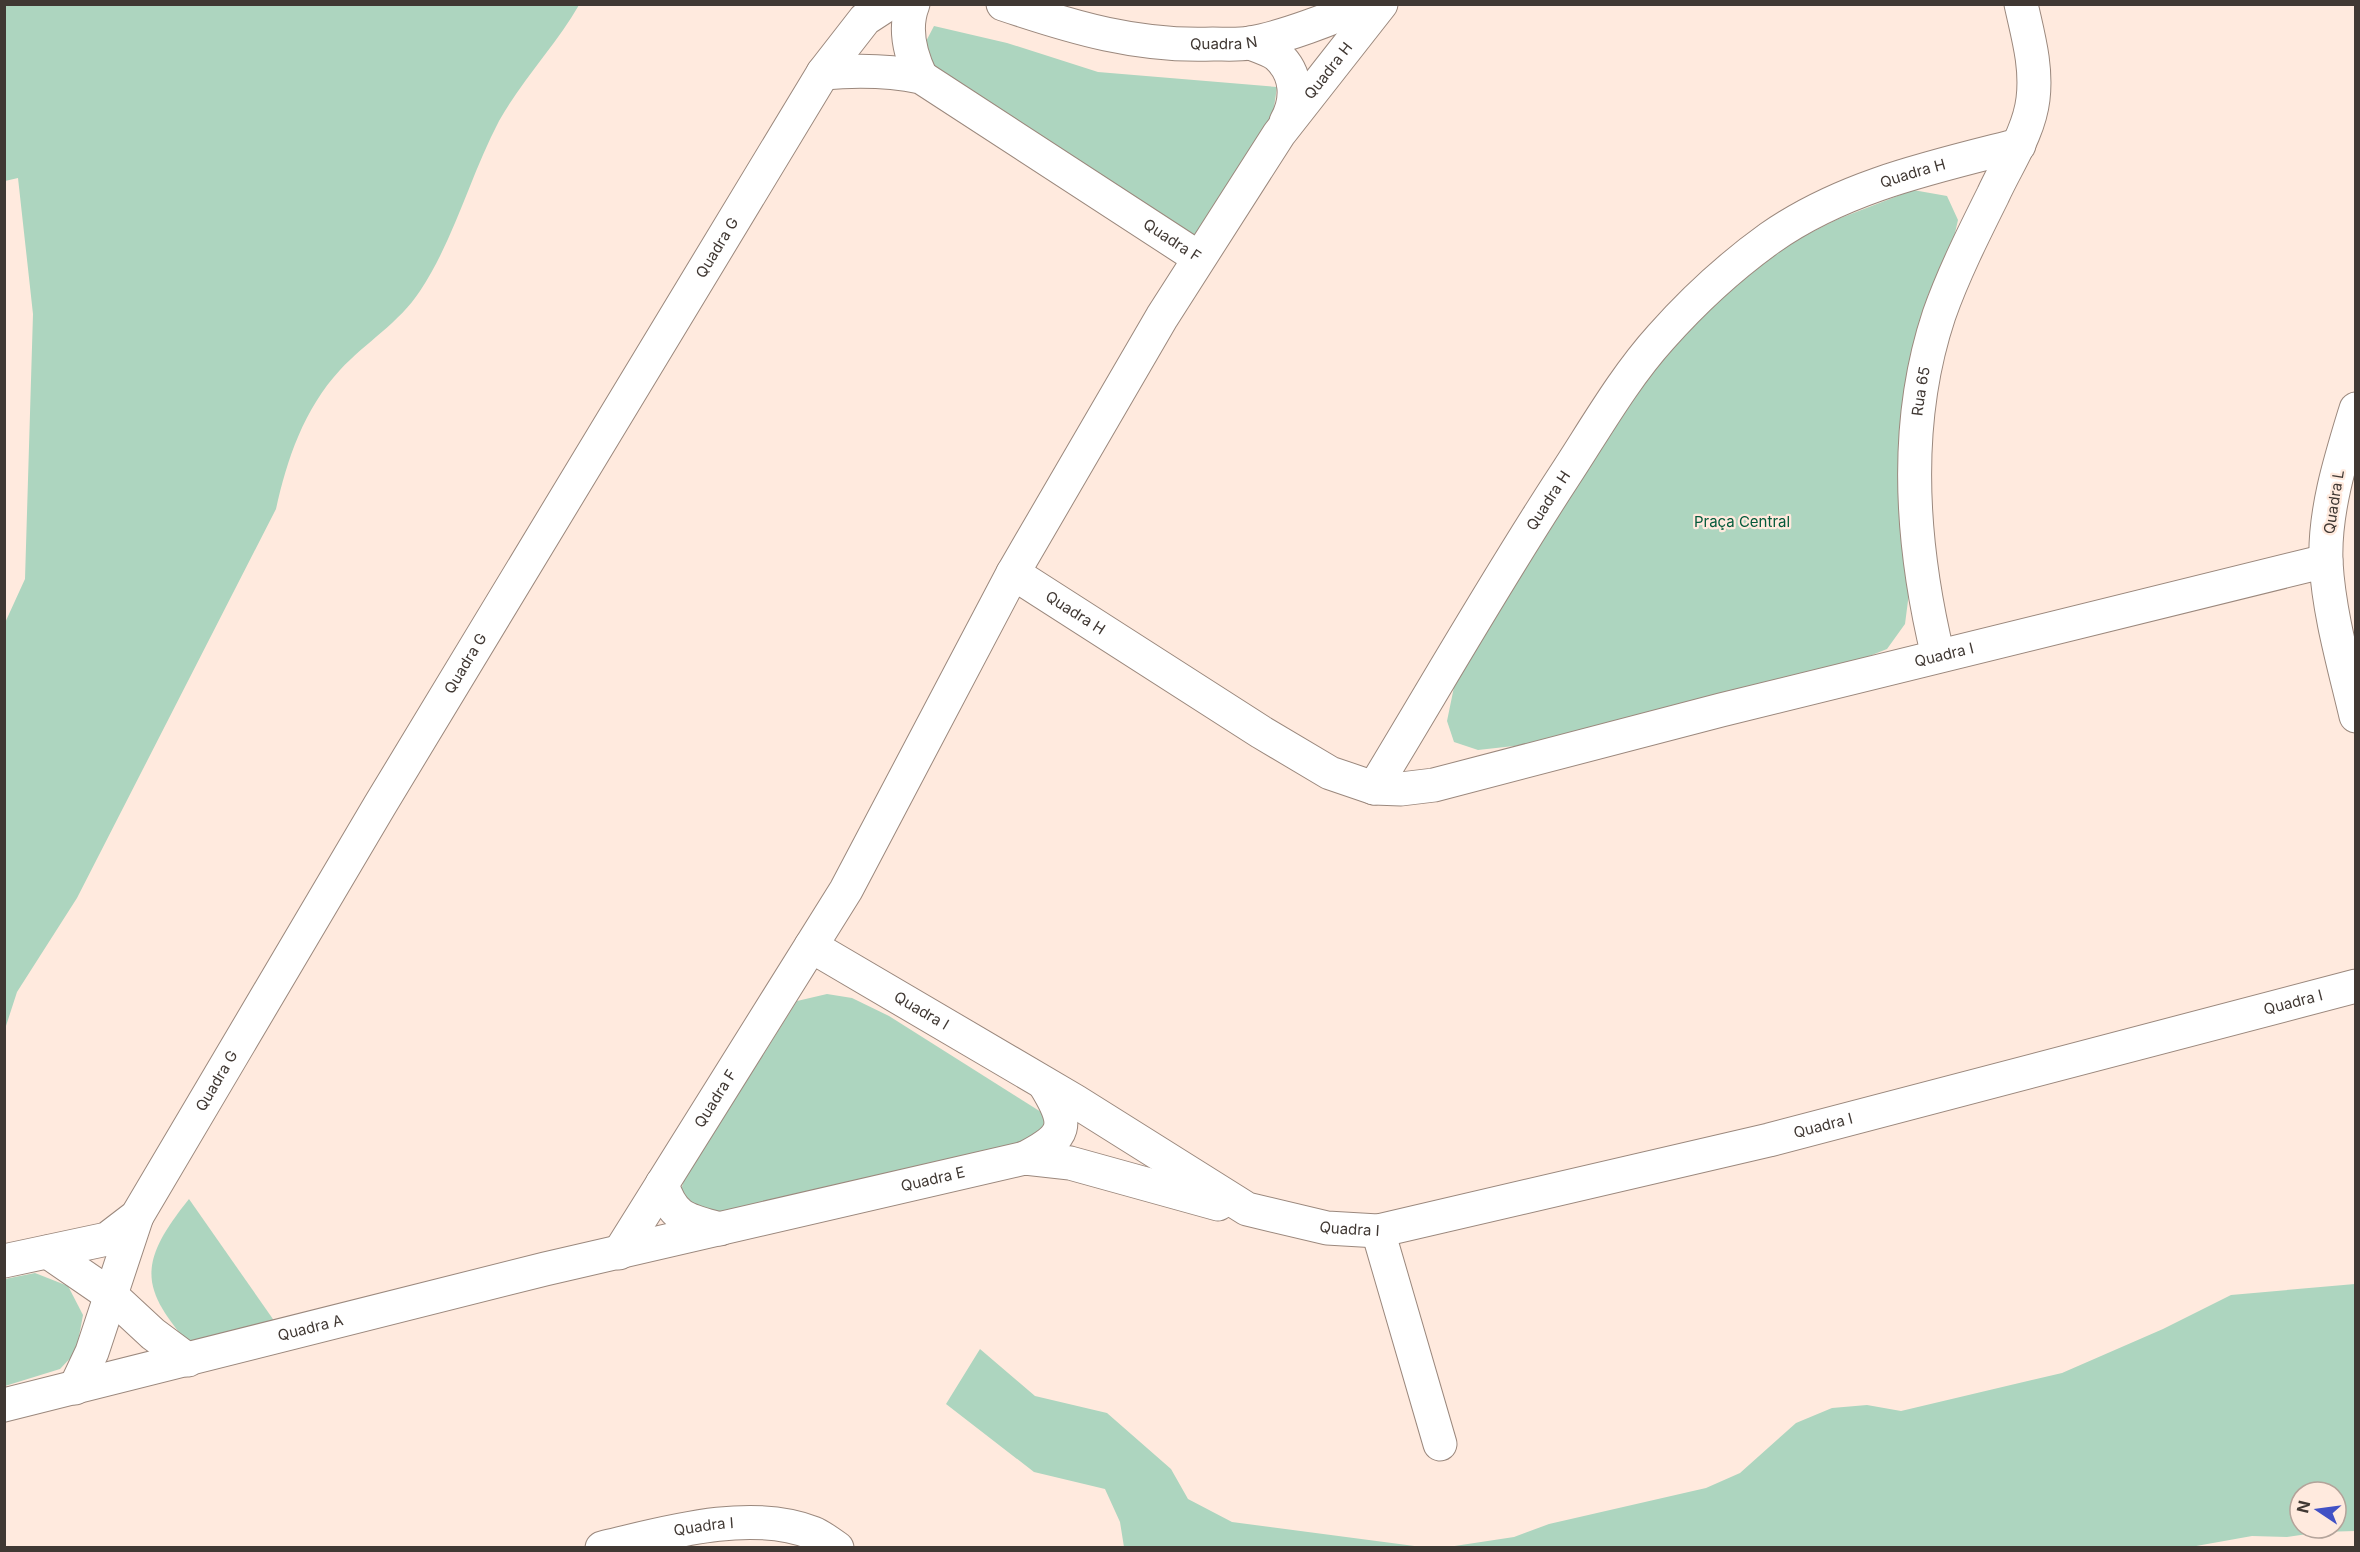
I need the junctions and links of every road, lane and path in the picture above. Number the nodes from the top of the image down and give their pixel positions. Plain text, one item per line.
1 (888, 4) edge
2 (914, 4) edge
3 (1003, 4) edge
4 (1363, 4) edge
5 (1381, 4) edge
6 (2021, 4) edge
7 (1250, 43) junction
8 (823, 73) junction
9 (921, 77) junction
10 (1279, 134) junction
11 (2019, 145) junction
12 (1199, 258) junction
13 (2355, 409) edge
14 (2326, 561) junction
15 (1013, 573) junction
16 (1938, 656) junction
17 (2355, 716) edge
18 (1374, 788) junction
19 (811, 946) junction
20 (2355, 986) edge
21 (1045, 1085) junction
22 (1025, 1158) junction
23 (662, 1184) junction
24 (1247, 1209) junction
25 (137, 1216) junction
26 (720, 1229) junction
27 (1378, 1231) junction
28 (48, 1252) junction
29 (619, 1253) junction
30 (4, 1261) edge
31 (112, 1296) junction
32 (188, 1360) junction
33 (75, 1389) junction
34 (4, 1405) edge
35 (1440, 1444) dead end
36 (602, 1548) edge
37 (837, 1548) edge

1 - 8 street, Quadra G
2 - 9 street
3 - 7 street, Quadra N
4 - 7 street, Quadra N
5 - 10 street, Quadra H
6 - 11 street
7 - 10 street
8 - 9 street, Quadra F
8 - 25 street, Quadra G
9 - 12 street, Quadra F
10 - 12 street, Quadra H
11 - 16 street, Rua 65
11 - 18 street, Quadra H
12 - 15 street, Quadra F
13 - 14 street, Quadra L
14 - 16 street, Quadra I
14 - 17 street
15 - 18 street, Quadra H
15 - 19 street
16 - 18 street, Quadra I
19 - 21 street, Quadra I
19 - 23 street, Quadra F
20 - 27 street, Quadra I
21 - 22 street
21 - 24 street, Quadra I
22 - 24 street, Quadra E
22 - 26 street, Quadra E
23 - 26 street
23 - 29 street, Quadra F
24 - 27 street, Quadra I
25 - 28 street, Quadra G
25 - 31 street
26 - 29 street, Quadra E
27 - 35 street
28 - 30 street, Quadra G
28 - 31 street
29 - 32 street, Quadra A
31 - 32 street
31 - 33 street
32 - 33 street, Quadra A
33 - 34 street, Quadra A
36 - 37 street, Quadra I

